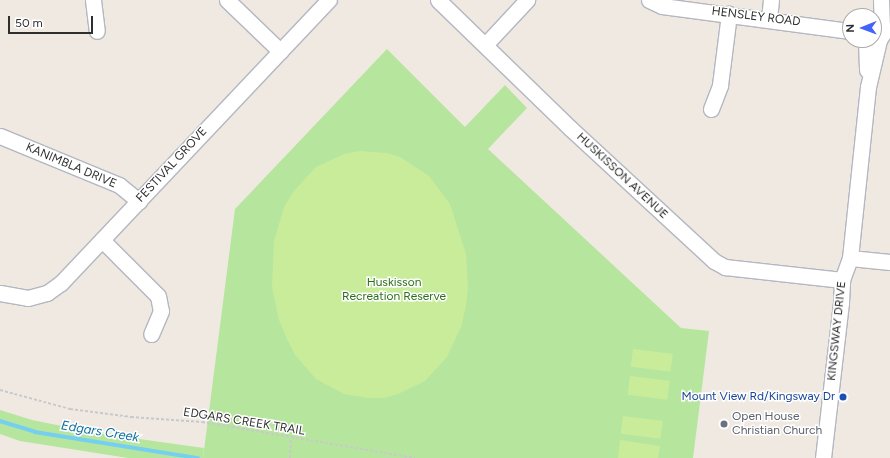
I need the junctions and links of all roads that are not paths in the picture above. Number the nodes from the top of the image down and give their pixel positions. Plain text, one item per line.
1 (94, 0) edge
2 (227, 0) edge
3 (328, 0) edge
4 (438, 0) edge
5 (527, 0) edge
6 (650, 0) edge
7 (771, 0) edge
8 (690, 5) edge
9 (729, 14) junction
10 (769, 19) junction
11 (842, 28) edge
12 (97, 31) dead end
13 (485, 45) junction
14 (872, 48) edge
15 (280, 51) junction
16 (711, 109) dead end
17 (0, 136) edge
18 (139, 201) junction
19 (102, 240) junction
20 (850, 258) junction
21 (890, 262) edge
22 (842, 280) junction
23 (0, 293) edge
24 (151, 334) dead end
25 (823, 458) edge

1 - 12 street
2 - 15 street
3 - 15 street, FESTIVAL GROVE
4 - 13 street, HUSKISSON AVENUE
5 - 13 street
6 - 8 street, HENSLEY ROAD
7 - 10 street
8 - 9 street, HENSLEY ROAD
9 - 10 street, HENSLEY ROAD
9 - 16 street
10 - 11 street, HENSLEY ROAD
13 - 22 street, HUSKISSON AVENUE
14 - 20 street, KINGSWAY DRIVE
15 - 18 street, FESTIVAL GROVE
17 - 18 street, KANIMBLA DRIVE
18 - 19 street, FESTIVAL GROVE
19 - 23 street, FESTIVAL GROVE
19 - 24 street
20 - 21 street
20 - 22 street, KINGSWAY DRIVE
22 - 25 street, KINGSWAY DRIVE

